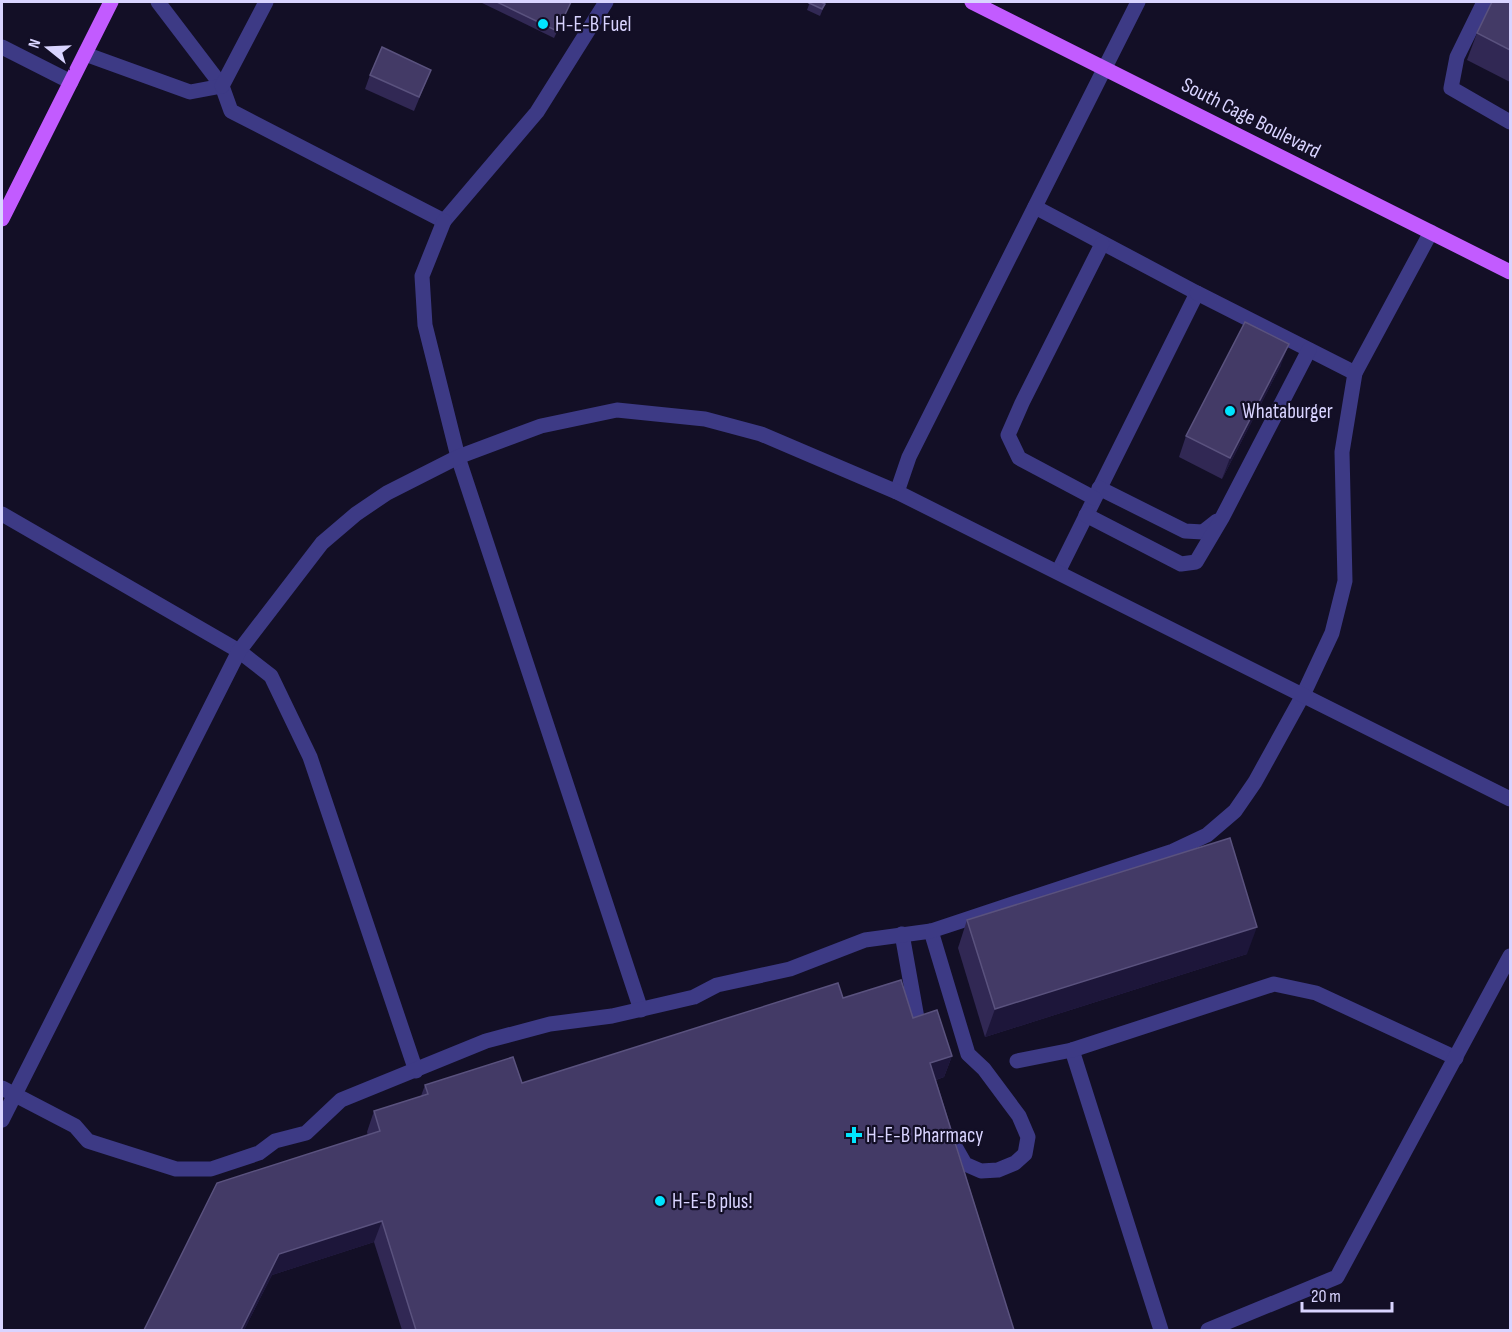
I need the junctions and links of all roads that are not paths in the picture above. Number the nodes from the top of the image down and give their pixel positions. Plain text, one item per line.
1 (111, 2) edge
2 (158, 2) edge
3 (266, 2) edge
4 (606, 2) edge
5 (972, 2) edge
6 (1138, 2) edge
7 (1484, 2) edge
8 (2, 48) edge
9 (85, 54) junction
10 (1105, 68) junction
11 (70, 82) junction
12 (222, 86) junction
13 (1510, 122) edge
14 (1035, 207) junction
15 (2, 219) edge
16 (444, 221) junction
17 (1431, 232) junction
18 (1102, 244) junction
19 (1510, 272) edge
20 (1197, 293) junction
21 (1309, 350) junction
22 (1355, 373) junction
23 (458, 457) junction
24 (897, 492) junction
25 (1097, 493) junction
26 (2, 514) edge
27 (1086, 515) junction
28 (1222, 518) junction
29 (1058, 572) junction
30 (239, 651) junction
31 (1303, 695) junction
32 (1510, 799) edge
33 (931, 931) junction
34 (903, 934) junction
35 (1510, 956) edge
36 (641, 1010) junction
37 (924, 1047) edge
38 (1072, 1050) junction
39 (1456, 1058) junction
40 (1017, 1060) dead end
41 (416, 1071) junction
42 (8, 1091) edge
43 (944, 1117) edge
44 (2, 1120) edge
45 (1161, 1330) edge
46 (1208, 1330) edge

1 - 9 main road
2 - 12 street
3 - 12 street
4 - 16 street
5 - 10 main road, South Cage Boulevard
6 - 10 street
7 - 13 street
8 - 11 street
9 - 11 main road
9 - 12 street
10 - 14 street
10 - 17 main road, South Cage Boulevard
11 - 15 main road
12 - 16 street
14 - 18 street
14 - 24 street
16 - 23 street
17 - 19 main road, South Cage Boulevard
17 - 22 street
18 - 20 street
18 - 25 street
20 - 21 street
20 - 25 street
21 - 22 street
21 - 28 street
22 - 31 street
23 - 24 street
23 - 30 street
23 - 36 street
24 - 29 street
25 - 27 street
25 - 28 street
26 - 30 street
27 - 28 street
27 - 29 street
29 - 31 street
30 - 41 street
30 - 42 street
31 - 32 street
31 - 33 street
33 - 34 street
33 - 43 street
34 - 36 street
34 - 37 street
35 - 39 street
36 - 41 street
38 - 39 street
38 - 40 street
38 - 45 street
39 - 46 street
41 - 42 street
42 - 44 street

